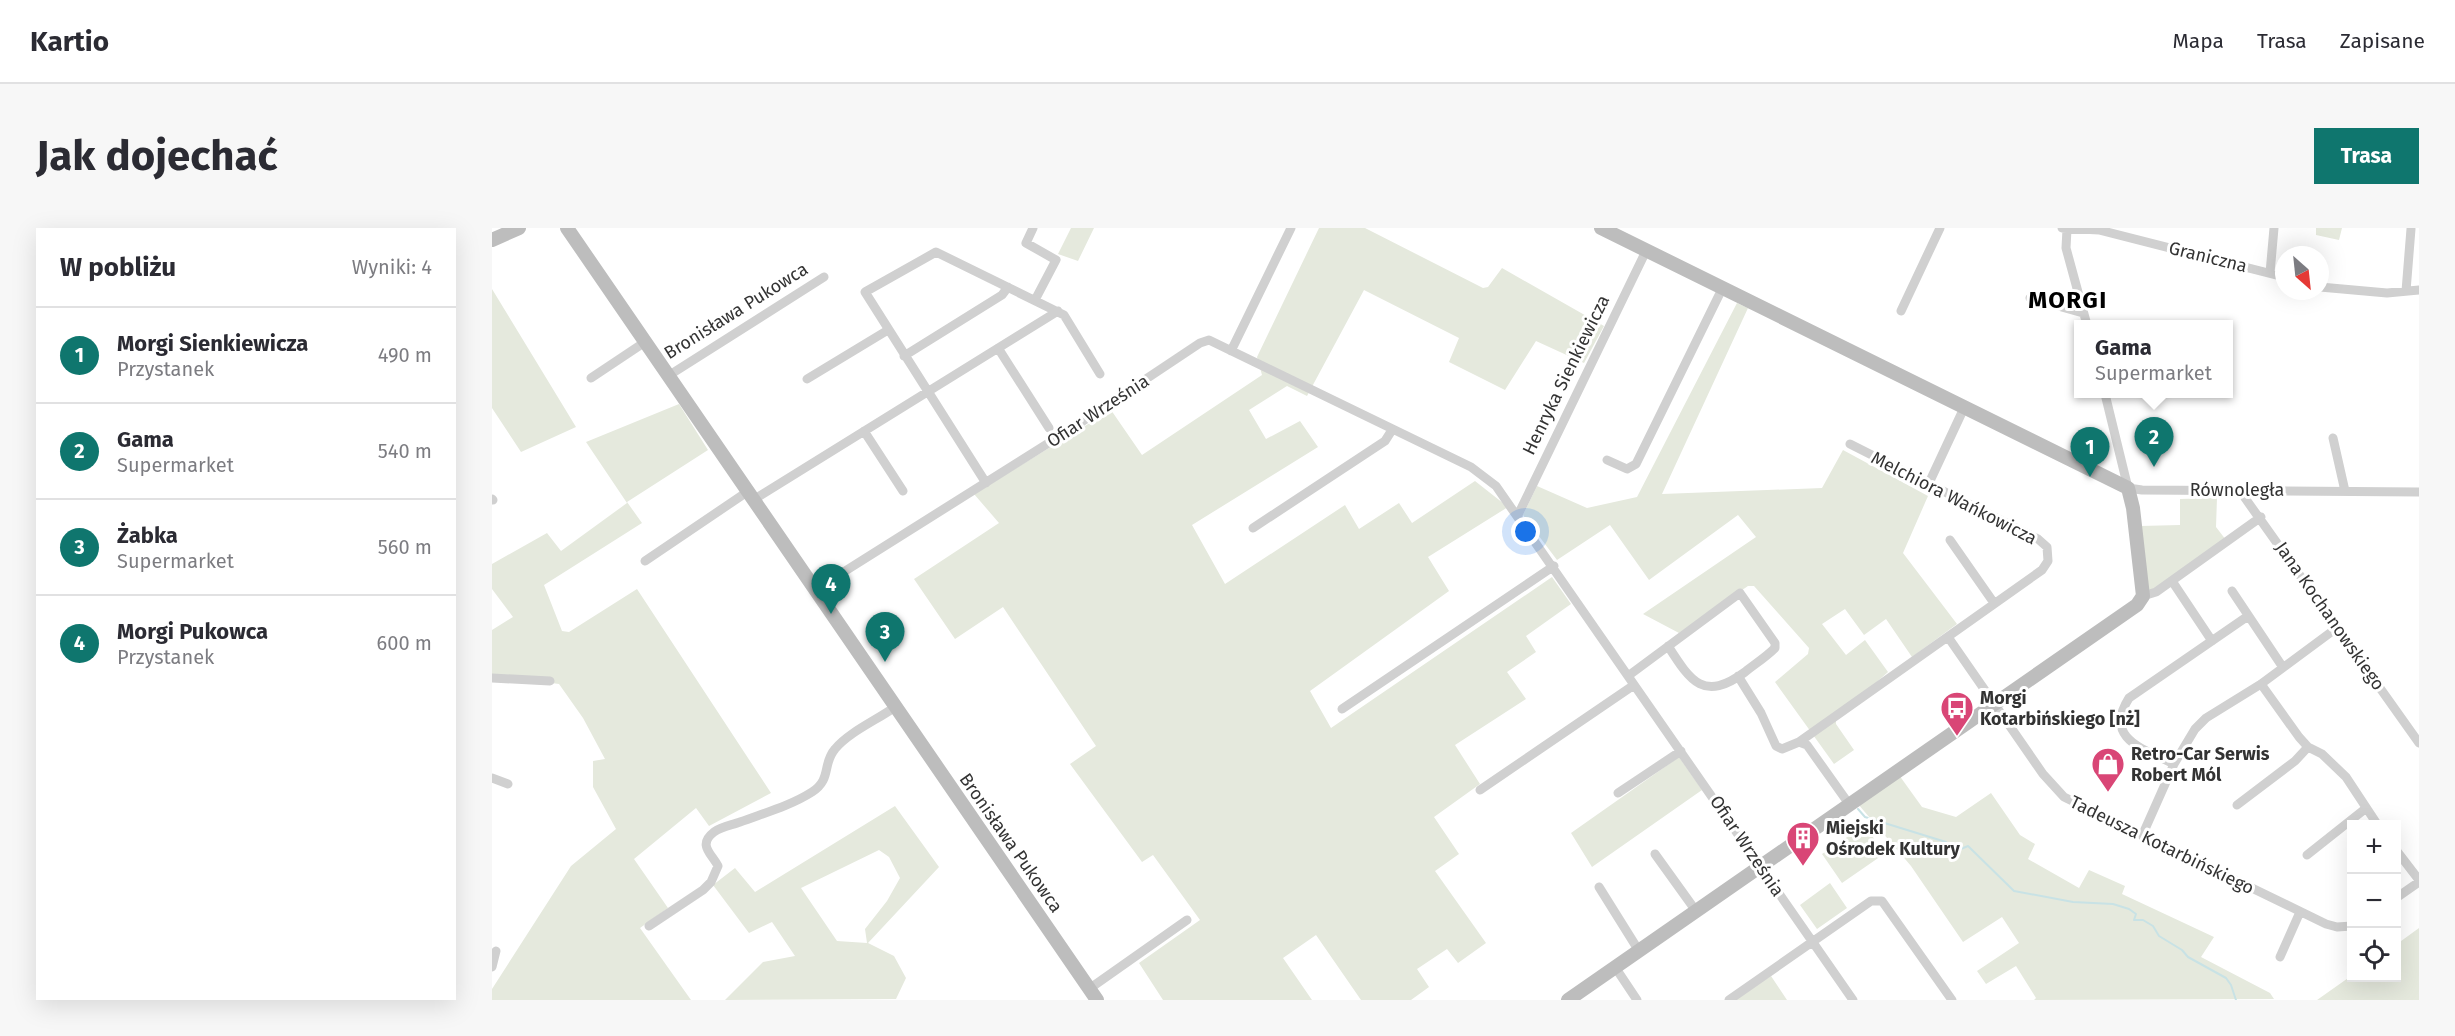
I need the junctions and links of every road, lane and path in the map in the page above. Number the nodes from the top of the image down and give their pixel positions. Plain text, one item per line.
1 (519, 228) edge
2 (567, 228) edge
3 (1033, 228) edge
4 (1292, 228) edge
5 (1601, 228) edge
6 (1940, 228) edge
7 (2062, 228) edge
8 (2274, 228) edge
9 (2067, 229) edge
10 (2099, 229) edge
11 (2411, 229) edge
12 (492, 240) edge
13 (1646, 251) junction
14 (2270, 273) junction
15 (2275, 274) edge
16 (824, 277) dead end
17 (1008, 287) junction
18 (2329, 288) edge
19 (1722, 289) junction
20 (2419, 290) edge
21 (2406, 291) junction
22 (2030, 298) dead end
23 (1035, 300) junction
24 (1058, 311) junction
25 (1901, 311) dead end
26 (2084, 313) junction
27 (2085, 320) edge
28 (888, 330) junction
29 (645, 342) junction
30 (998, 348) junction
31 (1231, 351) junction
32 (904, 356) junction
33 (1100, 374) dead end
34 (668, 376) junction
35 (591, 378) dead end
36 (807, 379) dead end
37 (927, 392) junction
38 (2106, 398) edge
39 (1964, 408) junction
40 (1049, 429) dead end
41 (1392, 430) junction
42 (864, 431) junction
43 (2333, 438) dead end
44 (1850, 444) dead end
45 (1607, 460) dead end
46 (986, 483) junction
47 (1929, 483) junction
48 (2128, 488) junction
49 (2242, 489) junction
50 (903, 491) dead end
51 (2345, 491) junction
52 (2419, 492) edge
53 (750, 496) junction
54 (1518, 515) junction
55 (2261, 518) junction
56 (1253, 528) dead end
57 (1950, 540) dead end
58 (645, 561) dead end
59 (1554, 566) junction
60 (2172, 581) junction
61 (815, 590) junction
62 (2232, 591) dead end
63 (2144, 596) junction
64 (1994, 603) junction
65 (2248, 616) junction
66 (2338, 627) junction
67 (1947, 637) junction
68 (2212, 642) junction
69 (1668, 646) junction
70 (2282, 666) junction
71 (1738, 676) junction
72 (492, 678) edge
73 (550, 681) dead end
74 (1631, 681) junction
75 (2261, 684) junction
76 (1993, 704) junction
77 (895, 707) junction
78 (1342, 709) dead end
79 (1799, 742) junction
80 (2419, 742) edge
81 (2308, 747) junction
82 (1681, 751) junction
83 (2174, 764) junction
84 (492, 778) edge
85 (508, 784) dead end
86 (1480, 790) dead end
87 (1618, 793) dead end
88 (1849, 804) junction
89 (2237, 805) dead end
90 (2366, 809) junction
91 (2374, 820) edge
92 (2142, 836) junction
93 (1655, 854) dead end
94 (2307, 855) dead end
95 (2401, 856) edge
96 (1761, 866) junction
97 (2419, 881) edge
98 (1599, 887) dead end
99 (2401, 895) edge
100 (1695, 911) junction
101 (2300, 912) junction
102 (1187, 920) dead end
103 (649, 926) dead end
104 (2347, 926) edge
105 (1813, 941) junction
106 (496, 951) dead end
107 (1639, 951) junction
108 (2280, 957) dead end
109 (492, 967) edge
110 (1614, 967) junction
111 (1093, 995) edge
112 (1568, 1000) edge
113 (1637, 1000) edge
114 (1729, 1000) edge
115 (1853, 1000) edge
116 (1952, 1000) edge

1 - 12 street
2 - 29 street, Bronisława Pukowca
3 - 23 street
4 - 31 street
5 - 13 street
6 - 25 street
7 - 9 street, Graniczna
8 - 14 street
9 - 10 street, Graniczna
9 - 26 street
10 - 14 street, Graniczna
11 - 21 street
13 - 19 street
13 - 54 street, Henryka Sienkiewicza
14 - 15 street, Graniczna
16 - 34 street, Bronisława Pukowca
17 - 23 street
17 - 28 street
17 - 32 street
18 - 21 street
19 - 39 street
19 - 45 street
20 - 21 street
22 - 26 street
23 - 24 street
24 - 30 street
24 - 33 street
26 - 27 street
28 - 32 street
28 - 36 street
29 - 34 street, Bronisława Pukowca
29 - 35 street, Bronisława Pukowca
30 - 37 street
30 - 40 street
31 - 41 street, Ofiar Września
31 - 46 street, Ofiar Września
32 - 37 street
34 - 53 street, Bronisława Pukowca
37 - 42 street
37 - 46 street
38 - 48 street
39 - 47 street
39 - 48 street
41 - 54 street, Ofiar Września
41 - 56 street
42 - 50 street
42 - 53 street
43 - 51 street
44 - 47 street, Melchiora Wańkowicza
46 - 61 street, Ofiar Września
47 - 64 street, Melchiora Wańkowicza
48 - 49 street, Równoległa
48 - 63 street
49 - 51 street, Równoległa
49 - 55 street, Jana Kochanowskiego
51 - 52 street, Równoległa
53 - 58 street
53 - 61 street, Bronisława Pukowca
54 - 59 street, Ofiar Września
55 - 60 street
55 - 66 street, Jana Kochanowskiego
57 - 64 street
59 - 74 street, Ofiar Września
59 - 78 street
60 - 63 street
60 - 68 street
61 - 77 street, Bronisława Pukowca
62 - 65 street
63 - 76 street
64 - 67 street, Melchiora Wańkowicza
65 - 68 street
65 - 70 street
66 - 70 street
66 - 80 street, Jana Kochanowskiego
67 - 76 street, Tadeusza Kotarbińskiego
67 - 79 street, Melchiora Wańkowicza
68 - 83 street
69 - 71 street
69 - 71 street
69 - 74 street
70 - 75 street
71 - 79 street
72 - 73 street
74 - 82 street, Ofiar Września
74 - 86 street
75 - 81 street
75 - 83 street
76 - 88 street
76 - 92 street, Tadeusza Kotarbińskiego
77 - 103 street
77 - 111 street, Bronisława Pukowca
79 - 88 street
81 - 89 street
81 - 90 street
82 - 87 street
82 - 96 street, Ofiar Września
83 - 92 street
84 - 85 street
88 - 96 street
90 - 91 street
90 - 94 street
92 - 101 street, Tadeusza Kotarbińskiego
93 - 100 street
95 - 97 street
96 - 100 street
96 - 105 street, Ofiar Września
97 - 99 street
98 - 107 street
100 - 107 street
101 - 104 street, Tadeusza Kotarbińskiego
101 - 108 street
102 - 111 street
105 - 114 street
105 - 115 street, Ofiar Września
105 - 116 street
106 - 109 street
107 - 110 street
110 - 112 street
110 - 113 street

